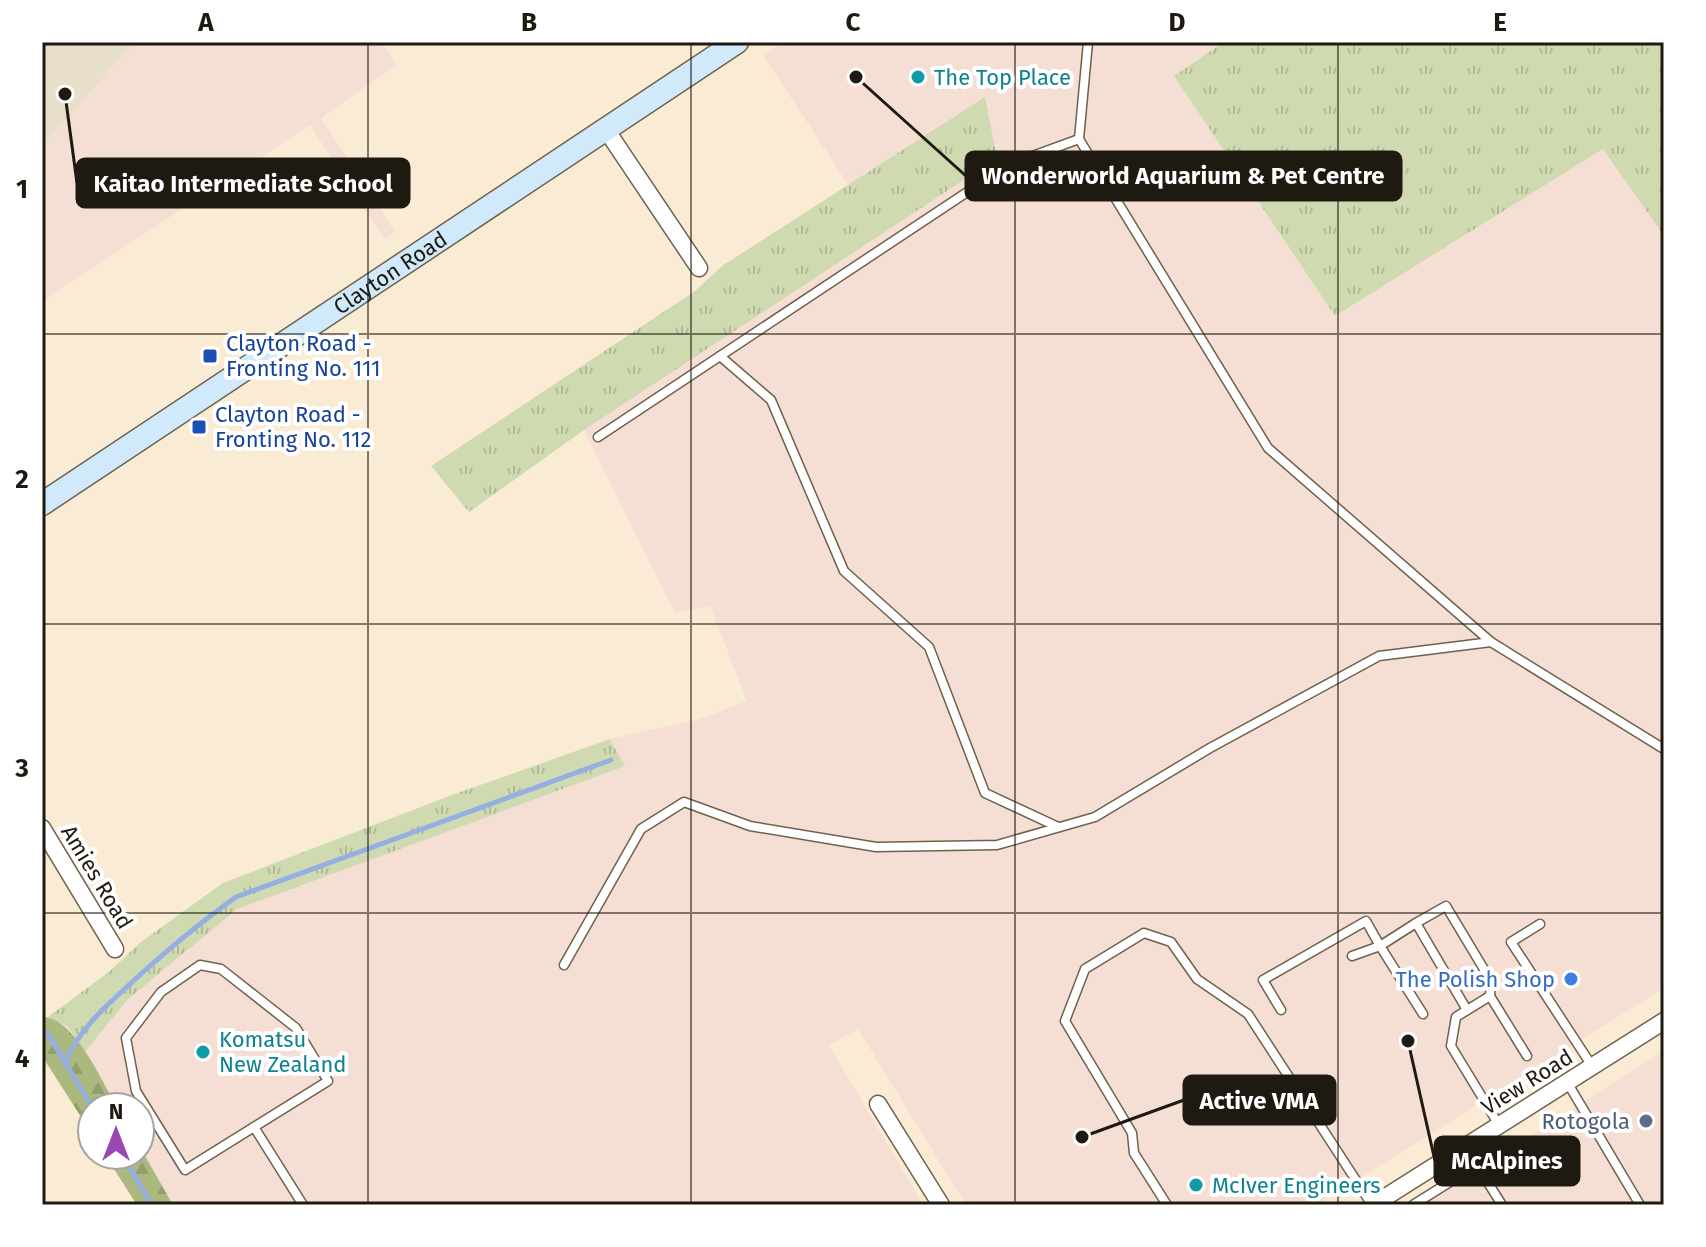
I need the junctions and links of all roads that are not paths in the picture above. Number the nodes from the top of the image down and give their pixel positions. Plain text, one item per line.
1 (737, 42) edge
2 (1088, 42) edge
3 (607, 131) junction
4 (1079, 139) junction
5 (699, 268) dead end
6 (720, 356) junction
7 (598, 437) dead end
8 (42, 504) edge
9 (1491, 642) junction
10 (1664, 749) edge
11 (42, 828) edge
12 (1059, 828) junction
13 (1416, 923) junction
14 (1540, 924) dead end
15 (1380, 946) junction
16 (115, 949) dead end
17 (1352, 956) dead end
18 (564, 965) dead end
19 (1490, 996) junction
20 (1281, 1010) dead end
21 (1467, 1010) junction
22 (1423, 1014) dead end
23 (1664, 1021) edge
24 (1527, 1056) dead end
25 (1592, 1067) junction
26 (1567, 1082) junction
27 (878, 1104) dead end
28 (1499, 1125) junction
29 (254, 1127) junction
30 (1465, 1147) junction
31 (1477, 1165) junction
32 (1375, 1204) edge
33 (303, 1205) edge
34 (941, 1205) edge
35 (1167, 1205) edge
36 (1413, 1205) edge
37 (1502, 1205) edge
38 (1640, 1205) edge

1 - 3 main road, Clayton Road
2 - 4 lane
3 - 5 street
3 - 8 main road, Clayton Road
4 - 6 lane
4 - 9 lane
6 - 7 lane
6 - 12 lane
9 - 10 lane
9 - 12 lane
11 - 16 street, Amies Road
12 - 18 lane
13 - 15 lane
13 - 19 lane
13 - 21 lane
14 - 25 lane
15 - 17 lane
15 - 20 lane
15 - 22 lane
19 - 21 lane
19 - 24 lane
21 - 28 lane
23 - 25 street, View Road
25 - 26 street, View Road
26 - 28 street, View Road
26 - 38 lane
27 - 34 street
28 - 30 street, View Road
29 - 29 lane
29 - 33 lane
30 - 31 lane
30 - 32 street, View Road
31 - 36 lane
31 - 37 lane
32 - 35 lane

